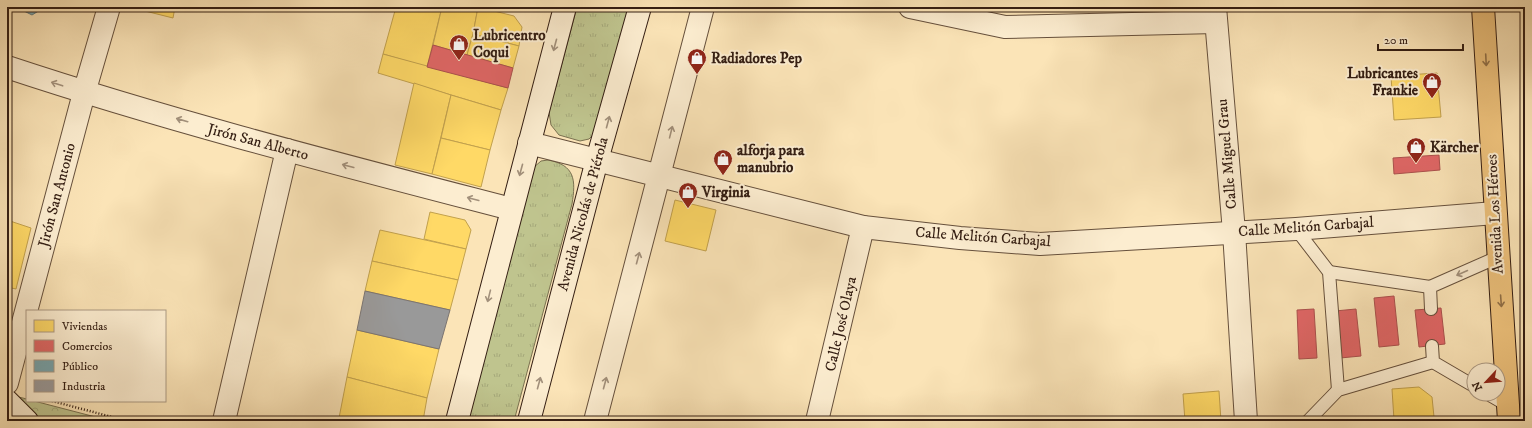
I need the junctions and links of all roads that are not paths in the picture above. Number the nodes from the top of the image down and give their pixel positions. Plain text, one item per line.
1 (109, 7) edge
2 (563, 7) edge
3 (640, 7) edge
4 (703, 7) edge
5 (910, 7) edge
6 (1483, 7) edge
7 (1216, 15) edge
8 (7, 67) edge
9 (84, 93) junction
10 (529, 143) junction
11 (287, 150) junction
12 (597, 160) junction
13 (659, 177) junction
14 (511, 209) junction
15 (1495, 213) junction
16 (863, 227) junction
17 (1296, 229) junction
18 (1234, 232) junction
19 (1498, 257) junction
20 (1329, 272) junction
21 (1430, 287) junction
22 (1431, 309) dead end
23 (26, 310) edge
24 (26, 311) edge
25 (1432, 346) dead end
26 (1433, 362) junction
27 (1466, 381) edge
28 (7, 383) edge
29 (1338, 390) junction
30 (7, 401) edge
31 (1496, 402) edge
32 (1508, 413) edge
33 (27, 421) edge
34 (224, 421) edge
35 (457, 421) edge
36 (529, 421) edge
37 (595, 421) edge
38 (817, 421) edge
39 (1246, 421) edge
40 (1308, 421) edge

1 - 9 street, Jirón San Antonio
2 -> 10 street
12 -> 3 street, Avenida Nicolás de Piérola
13 -> 4 street
5 - 7 street
6 -> 15 main road, Avenida Los Héroes
7 - 18 street, Calle Miguel Grau
9 -> 8 street, Jirón San Alberto
11 -> 9 street, Jirón San Alberto
9 - 23 street, Jirón San Antonio
10 - 12 street, Calle Melitón Carbajal
10 -> 14 street
14 -> 11 street, Jirón San Alberto
11 - 34 street
12 - 13 street, Calle Melitón Carbajal
36 -> 12 street, Avenida Nicolás de Piérola
13 - 16 street, Calle Melitón Carbajal
37 -> 13 street
14 -> 35 street
15 - 17 street, Calle Melitón Carbajal
15 - 19 main road, Avenida Los Héroes
16 - 18 street, Calle Melitón Carbajal
16 - 38 street, Calle José Olaya
17 - 18 street, Calle Melitón Carbajal
17 - 20 lane
18 - 39 street, Calle Miguel Grau
19 -> 21 lane
19 -> 32 main road, Avenida Los Héroes
20 - 21 lane
20 - 29 lane
21 - 22 lane
24 - 28 street, Jirón San Antonio
25 - 26 lane
26 - 27 lane
26 - 29 lane
29 - 40 lane
30 - 33 street
31 - 32 lane

